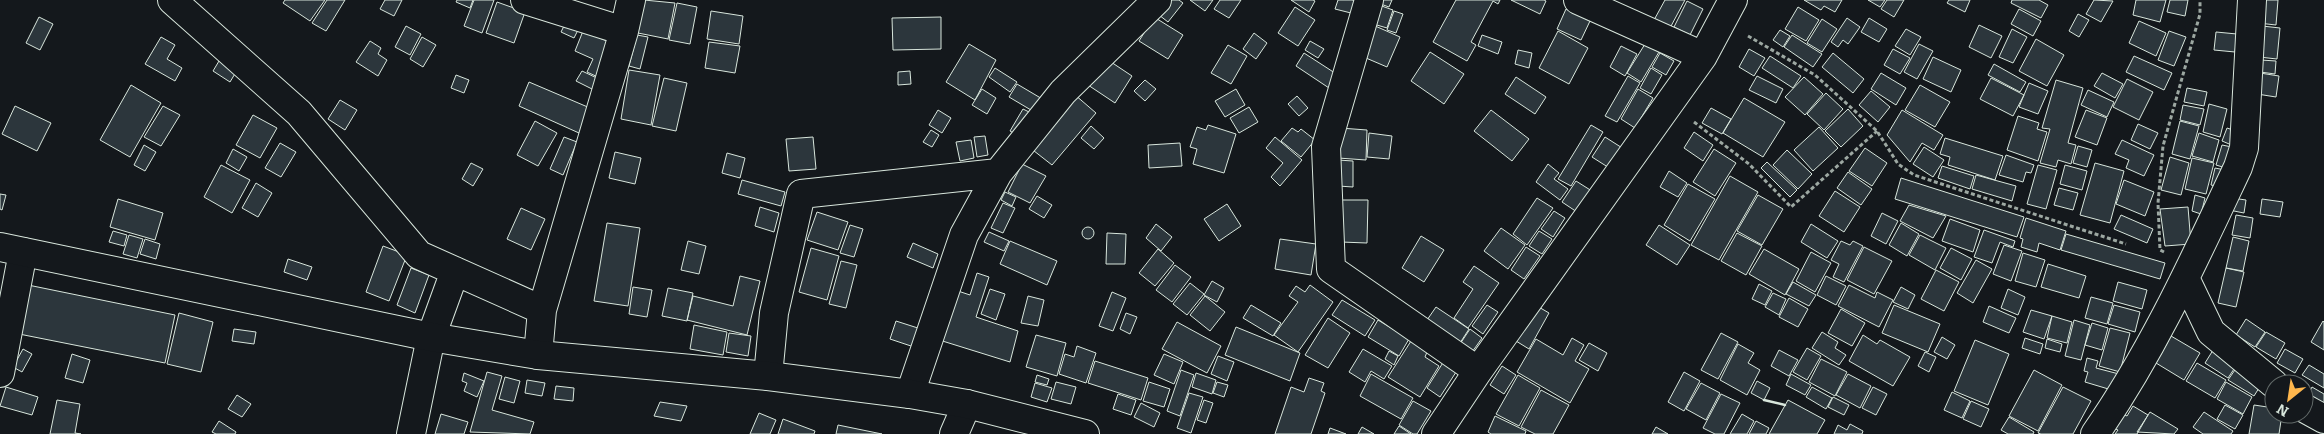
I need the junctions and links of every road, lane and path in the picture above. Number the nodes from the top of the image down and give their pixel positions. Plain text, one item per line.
1 (172, 0) edge
2 (525, 0) edge
3 (631, 0) edge
4 (1157, 0) edge
5 (1369, 0) edge
6 (1578, 0) edge
7 (2200, 0) edge
8 (2252, 0) edge
9 (1728, 10) edge
10 (624, 31) junction
11 (1704, 56) junction
12 (1669, 104) junction
13 (1877, 131) junction
14 (998, 173) junction
15 (2126, 244) dead end
16 (12, 249) edge
17 (455, 271) junction
18 (2188, 273) junction
19 (542, 310) junction
20 (432, 337) junction
21 (538, 355) junction
22 (1478, 371) junction
23 (0, 373) edge
24 (768, 376) junction
25 (2264, 376) edge
26 (910, 394) junction
27 (967, 404) junction
28 (411, 434) edge
29 (954, 434) edge
30 (1085, 434) edge
31 (1436, 434) edge
32 (2095, 434) edge

1 - 17 street
2 - 10 street
3 - 10 street
4 - 14 street
5 - 22 street
6 - 11 street
7 - 18 path
8 - 18 street
9 - 11 street
9 - 13 path
10 - 19 street
11 - 12 street
12 - 13 path
12 - 22 street
13 - 15 path
14 - 24 street
14 - 26 street
16 - 20 street
16 - 23 street
17 - 19 street
17 - 20 street
18 - 25 street
18 - 32 street
19 - 21 street
20 - 21 street
20 - 28 street
21 - 24 street
22 - 31 street
24 - 26 street
26 - 27 street
27 - 29 street
27 - 30 street

